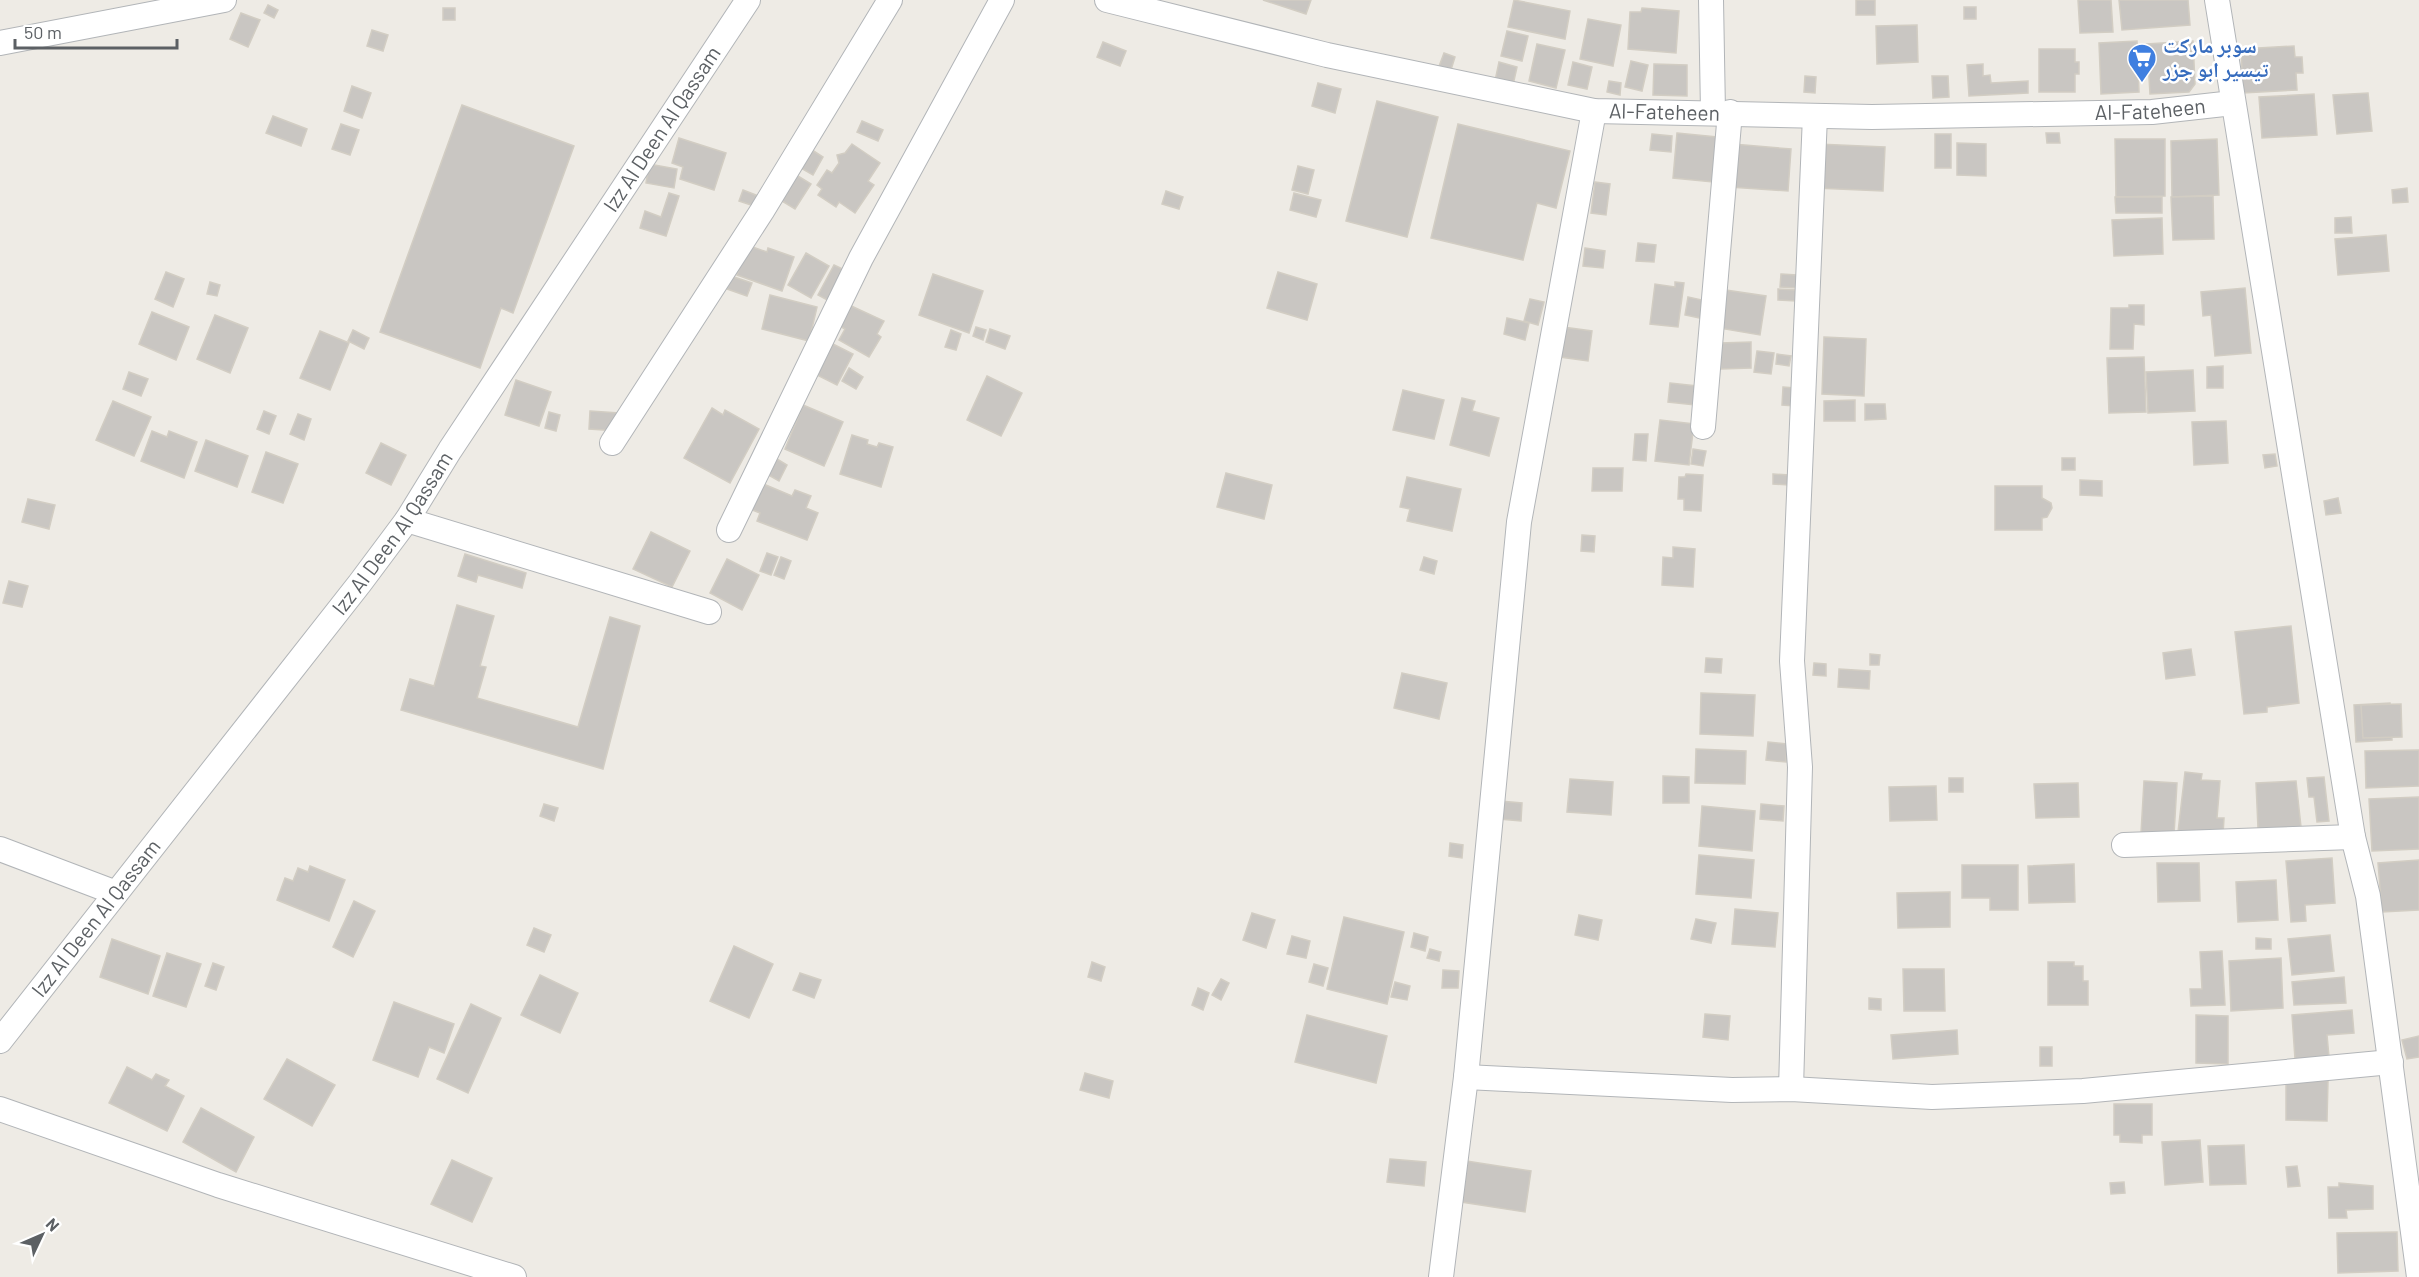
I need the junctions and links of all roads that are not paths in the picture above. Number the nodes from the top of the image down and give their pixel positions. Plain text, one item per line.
1 (224, 0) edge
2 (748, 0) edge
3 (890, 0) edge
4 (1002, 0) edge
5 (1107, 0) edge
6 (1711, 0) edge
7 (2217, 0) edge
8 (0, 43) edge
9 (2233, 103) junction
10 (1594, 111) junction
11 (1721, 112) junction
12 (1815, 116) junction
13 (1703, 427) dead end
14 (612, 443) dead end
15 (407, 520) junction
16 (729, 531) dead end
17 (709, 612) dead end
18 (2353, 837) junction
19 (2124, 844) dead end
20 (0, 849) edge
21 (116, 893) junction
22 (0, 1041) edge
23 (2391, 1062) junction
24 (1466, 1077) junction
25 (1791, 1089) junction
26 (0, 1109) edge
27 (514, 1277) edge
28 (1441, 1277) edge
29 (2419, 1277) edge

1 - 8 street
2 - 15 street, Izz Al Deen Al Qassam
3 - 14 street
4 - 16 street
5 - 10 street, Al-Fateheen
6 - 11 street
7 - 9 street
9 - 12 street, Al-Fateheen
9 - 18 street
10 - 11 street, Al-Fateheen
10 - 24 street
11 - 12 street, Al-Fateheen
11 - 13 street
12 - 25 street
15 - 17 street
15 - 21 street, Izz Al Deen Al Qassam
18 - 19 street
18 - 23 street
20 - 21 street
21 - 22 street, Izz Al Deen Al Qassam
23 - 25 street
23 - 29 street
24 - 25 street
24 - 28 street
26 - 27 street

